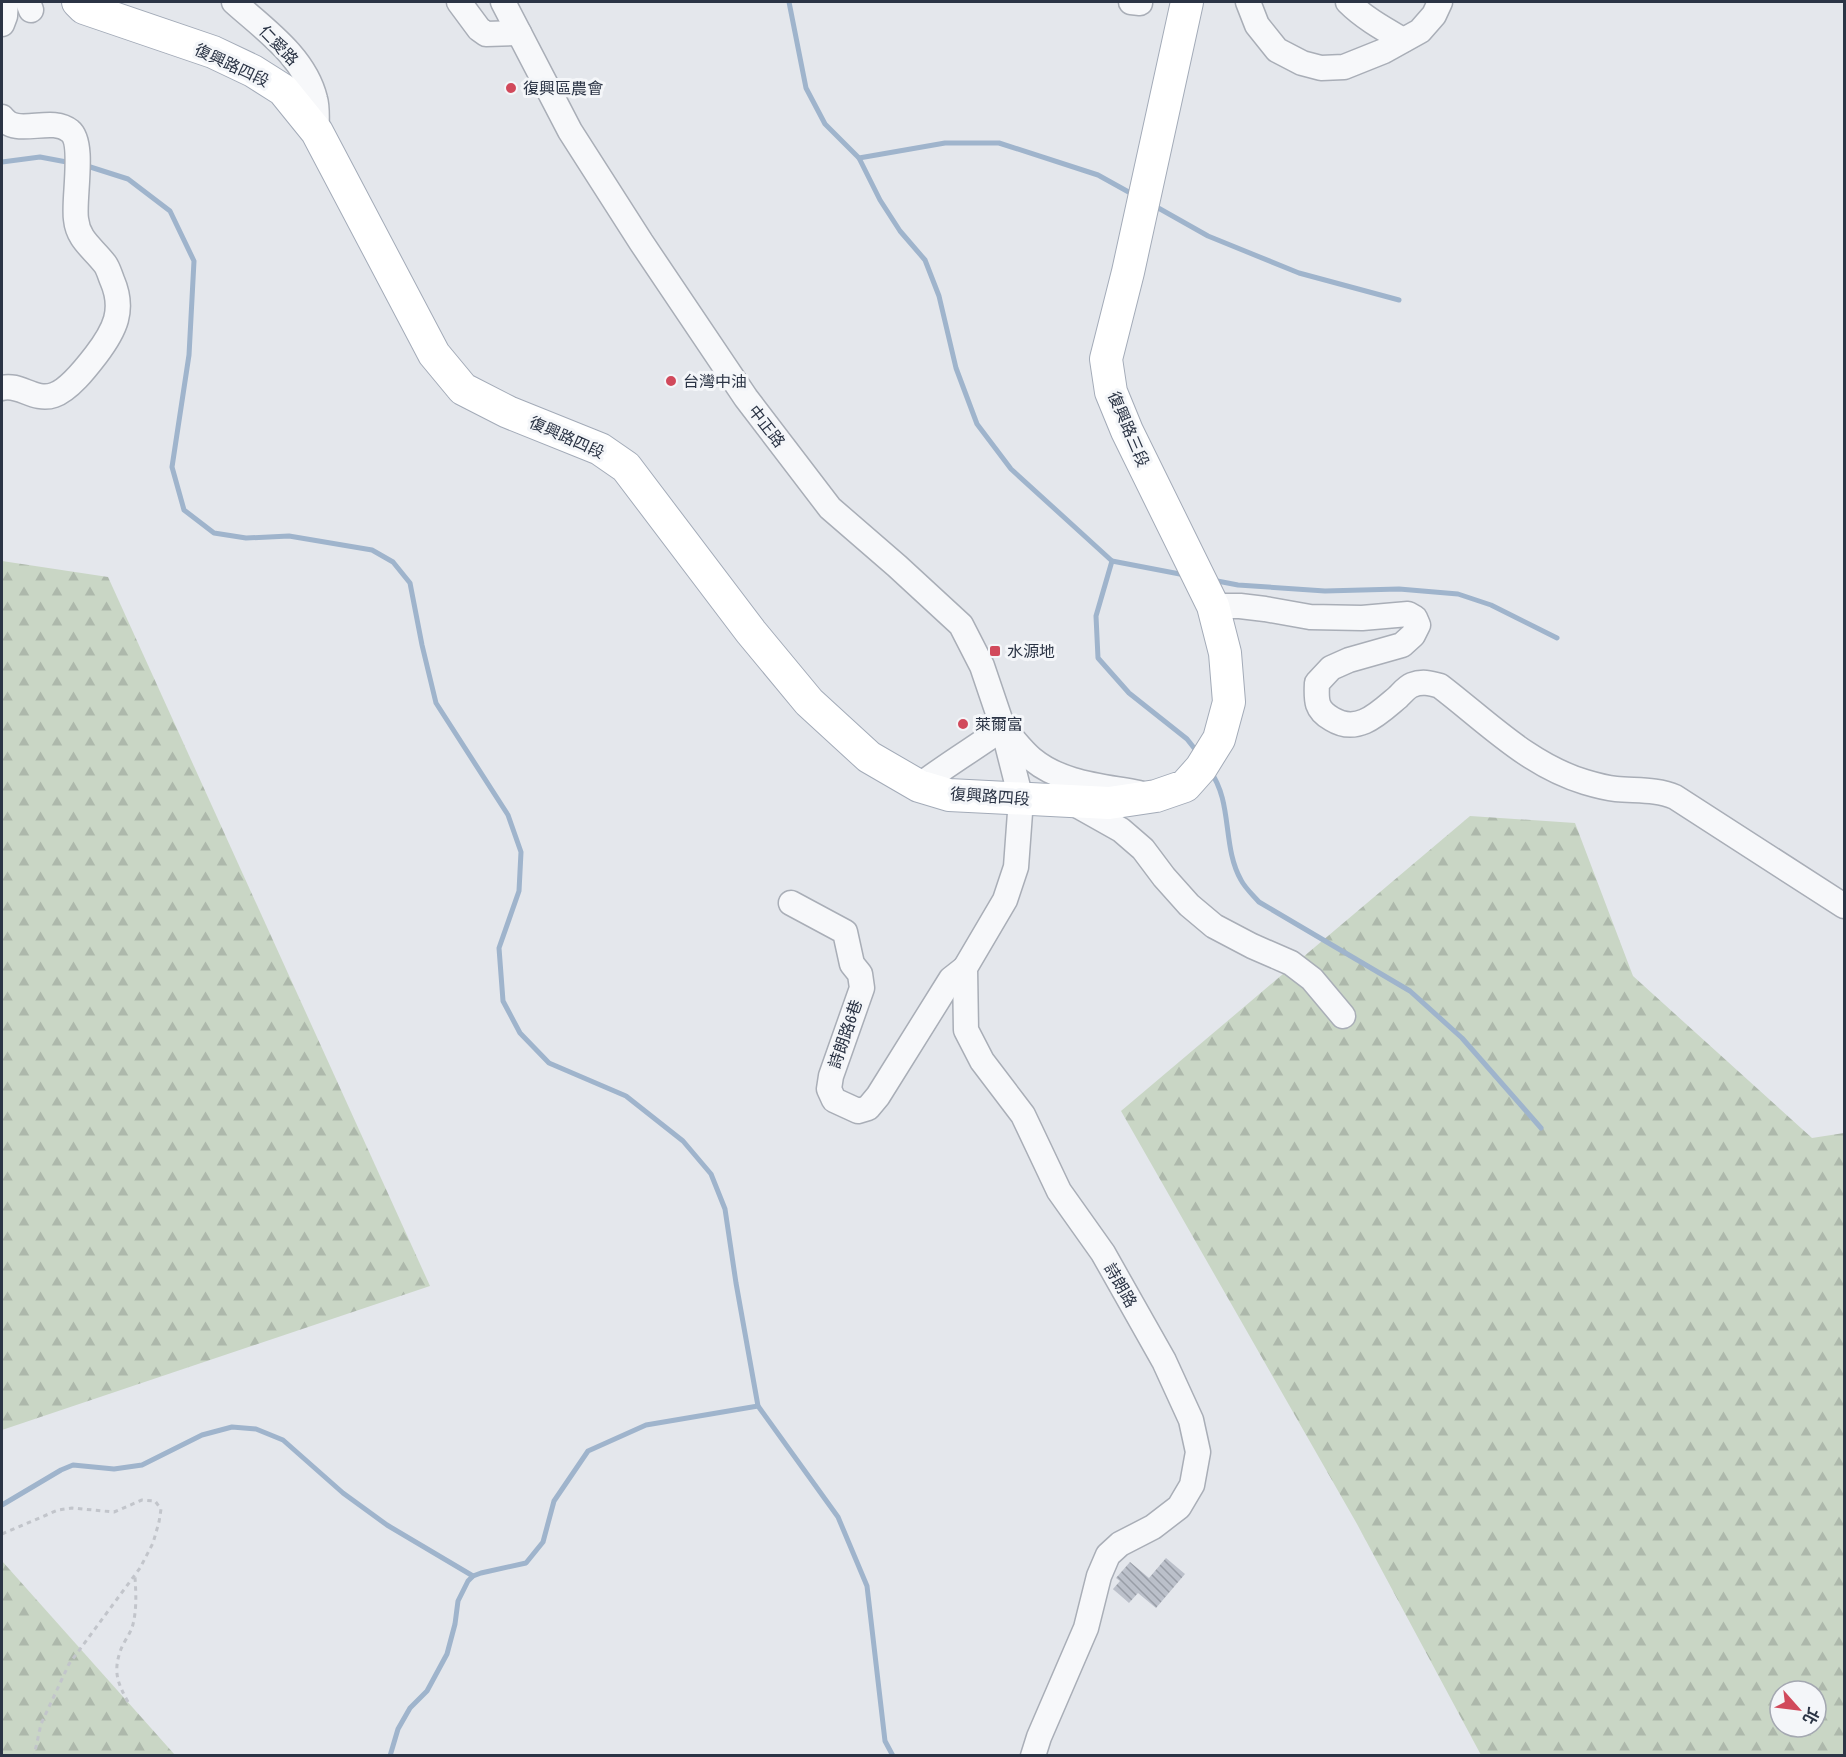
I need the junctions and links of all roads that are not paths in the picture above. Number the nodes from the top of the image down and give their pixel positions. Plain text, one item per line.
1 (6, 2) edge
2 (78, 2) edge
3 (234, 2) edge
4 (459, 2) edge
5 (503, 2) edge
6 (1187, 2) edge
7 (1248, 2) edge
8 (1348, 2) edge
9 (1440, 2) edge
10 (2, 24) edge
11 (519, 33) junction
12 (1403, 40) junction
13 (2, 117) edge
14 (317, 132) junction
15 (2, 388) edge
16 (1213, 606) junction
17 (1004, 728) junction
18 (1218, 738) joint
19 (918, 786) junction
20 (1156, 796) junction
21 (1021, 799) junction
22 (1071, 801) junction
23 (791, 903) dead end
24 (1845, 906) edge
25 (965, 968) junction
26 (1343, 1016) dead end
27 (1033, 1755) edge

1 - 10 street
2 - 14 main road, 復興路四段
3 - 14 street, 仁愛路
4 - 11 street
5 - 11 street, 中正路
6 - 16 main road, 復興路三段
7 - 12 street
8 - 12 street
9 - 12 street
11 - 17 street, 中正路
13 - 15 street
14 - 19 main road, 復興路四段
16 - 18 main road, 復興路三段
16 - 24 street
17 - 19 street
17 - 20 street
17 - 21 street, 中正路
18 - 20 main road, 復興路四段
19 - 21 main road, 復興路四段
20 - 22 main road, 復興路四段
21 - 22 main road, 復興路四段
21 - 25 street
22 - 26 street
23 - 25 street, 詩朗路6巷
25 - 27 street, 詩朗路

